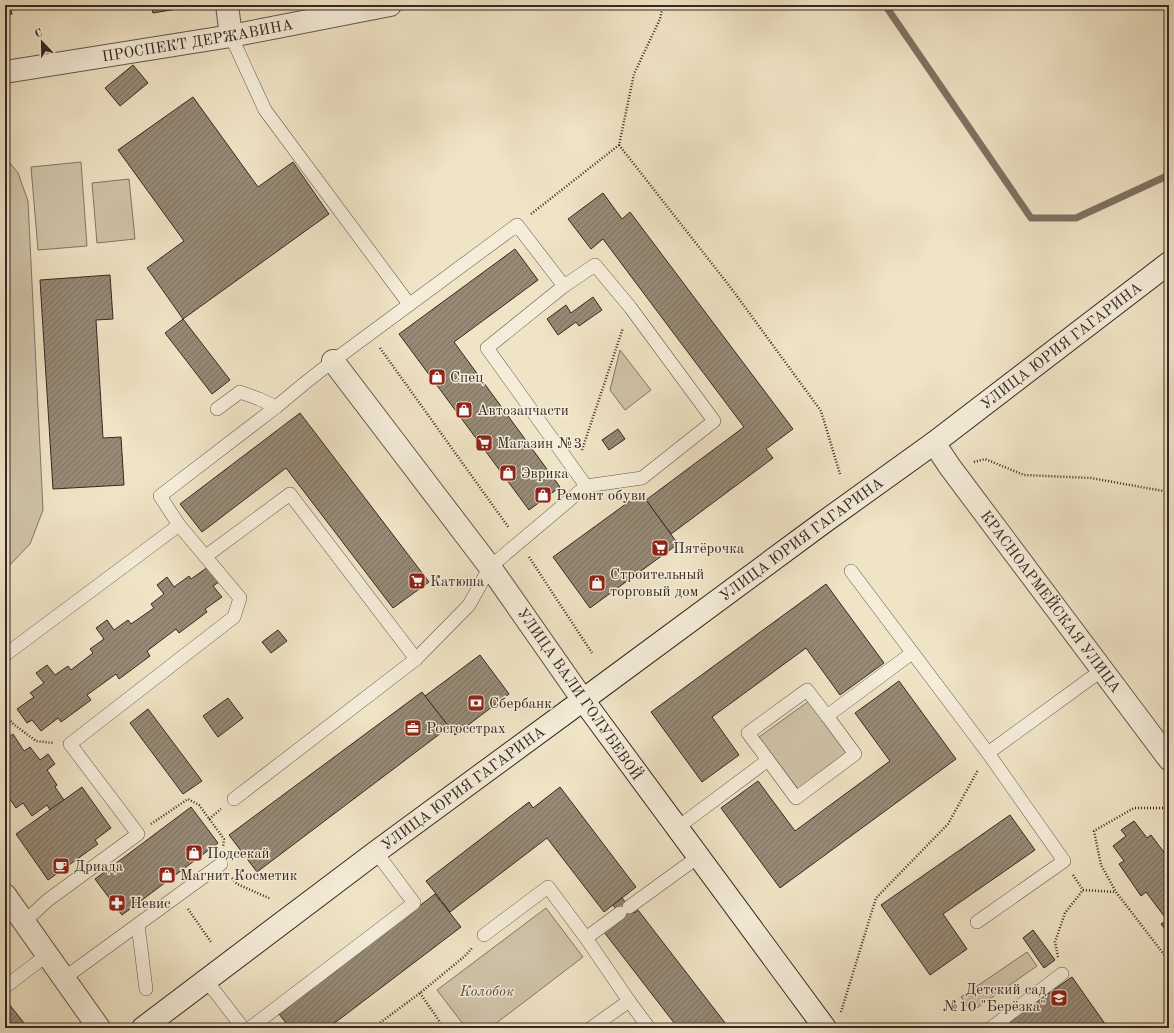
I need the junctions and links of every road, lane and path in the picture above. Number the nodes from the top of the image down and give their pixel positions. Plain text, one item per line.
1 (228, 5) edge
2 (390, 5) edge
3 (663, 5) edge
4 (231, 36) junction
5 (5, 72) edge
6 (619, 145) junction
7 (517, 226) junction
8 (1169, 264) edge
9 (564, 286) junction
10 (408, 304) junction
11 (630, 307) junction
12 (369, 334) junction
13 (333, 361) junction
14 (276, 407) junction
15 (217, 409) dead end
16 (934, 443) junction
17 (950, 466) junction
18 (575, 472) junction
19 (840, 474) dead end
20 (586, 486) junction
21 (1169, 492) edge
22 (179, 525) junction
23 (519, 542) junction
24 (206, 556) junction
25 (490, 567) junction
26 (851, 571) dead end
27 (592, 653) dead end
28 (912, 654) junction
29 (5, 655) edge
30 (416, 658) junction
31 (1102, 670) junction
32 (583, 700) junction
33 (5, 714) edge
34 (827, 716) junction
35 (70, 744) junction
36 (988, 753) junction
37 (1169, 759) edge
38 (768, 760) junction
39 (234, 799) dead end
40 (1169, 808) edge
41 (677, 828) junction
42 (138, 834) junction
43 (376, 852) junction
44 (698, 857) junction
45 (1064, 861) junction
46 (221, 864) junction
47 (1083, 890) junction
48 (1116, 892) junction
49 (5, 895) edge
50 (178, 895) junction
51 (271, 899) dead end
52 (24, 922) junction
53 (977, 922) dead end
54 (138, 925) junction
55 (484, 935) joint
56 (586, 938) junction
57 (211, 942) dead end
58 (46, 955) junction
59 (1169, 961) edge
60 (1062, 974) joint
61 (63, 979) junction
62 (206, 980) junction
63 (5, 987) edge
64 (146, 989) dead end
65 (420, 993) junction
66 (629, 1001) junction
67 (840, 1012) dead end
68 (99, 1028) edge
69 (143, 1028) edge
70 (243, 1028) edge
71 (250, 1028) edge
72 (373, 1028) edge
73 (444, 1028) edge
74 (592, 1028) edge
75 (649, 1028) edge
76 (825, 1028) edge
77 (991, 1028) edge

1 - 4 main road
2 - 4 main road, ПРОСПЕКТ ДЕРЖАВИНА
3 - 6 path
4 - 5 main road, ПРОСПЕКТ ДЕРЖАВИНА
4 - 10 lane
6 - 7 path
6 - 19 path
7 - 9 lane
7 - 10 lane
8 - 16 main road, УЛИЦА ЮРИЯ ГАГАРИНА
9 - 11 lane
9 - 18 lane
10 - 12 lane
11 - 18 path
11 - 20 lane
12 - 13 lane
12 - 23 path
13 - 14 lane
13 - 25 main road, УЛИЦА ВАЛИ ГОЛУБЕВОЙ
14 - 15 lane
14 - 22 lane
16 - 17 main road, КРАСНОАРМЕЙСКАЯ УЛИЦА
16 - 32 main road, УЛИЦА ЮРИЯ ГАГАРИНА
17 - 21 path
17 - 31 main road, КРАСНОАРМЕЙСКАЯ УЛИЦА
18 - 20 lane
20 - 23 lane
22 - 24 lane
22 - 29 lane
23 - 25 lane
23 - 27 path
24 - 30 lane
24 - 35 lane
25 - 30 lane
25 - 32 main road, УЛИЦА ВАЛИ ГОЛУБЕВОЙ
26 - 28 lane
28 - 34 lane
28 - 36 lane
30 - 39 lane
31 - 36 lane
31 - 37 main road, КРАСНОАРМЕЙСКАЯ УЛИЦА
32 - 41 main road, УЛИЦА ВАЛИ ГОЛУБЕВОЙ
32 - 43 main road, УЛИЦА ЮРИЯ ГАГАРИНА
33 - 35 path
34 - 38 lane
34 - 38 lane
35 - 42 lane
36 - 45 lane
36 - 67 path
38 - 41 lane
40 - 48 path
41 - 44 main road, УЛИЦА ВАЛИ ГОЛУБЕВОЙ
42 - 46 path
42 - 52 lane
43 - 62 main road, УЛИЦА ЮРИЯ ГАГАРИНА
43 - 71 lane
44 - 56 lane
44 - 76 main road, УЛИЦА ВАЛИ ГОЛУБЕВОЙ
45 - 47 path
45 - 53 lane
46 - 50 lane
46 - 51 path
47 - 48 path
47 - 60 path
48 - 59 path
49 - 52 main road
50 - 54 lane
50 - 57 path
52 - 58 main road
54 - 61 lane
54 - 64 lane
55 - 56 lane
55 - 65 path
56 - 66 lane
58 - 61 main road
58 - 63 lane
60 - 77 lane
61 - 68 main road
62 - 69 main road, УЛИЦА ЮРИЯ ГАГАРИНА
62 - 70 lane
65 - 72 path
65 - 73 path
66 - 74 lane
66 - 75 lane

